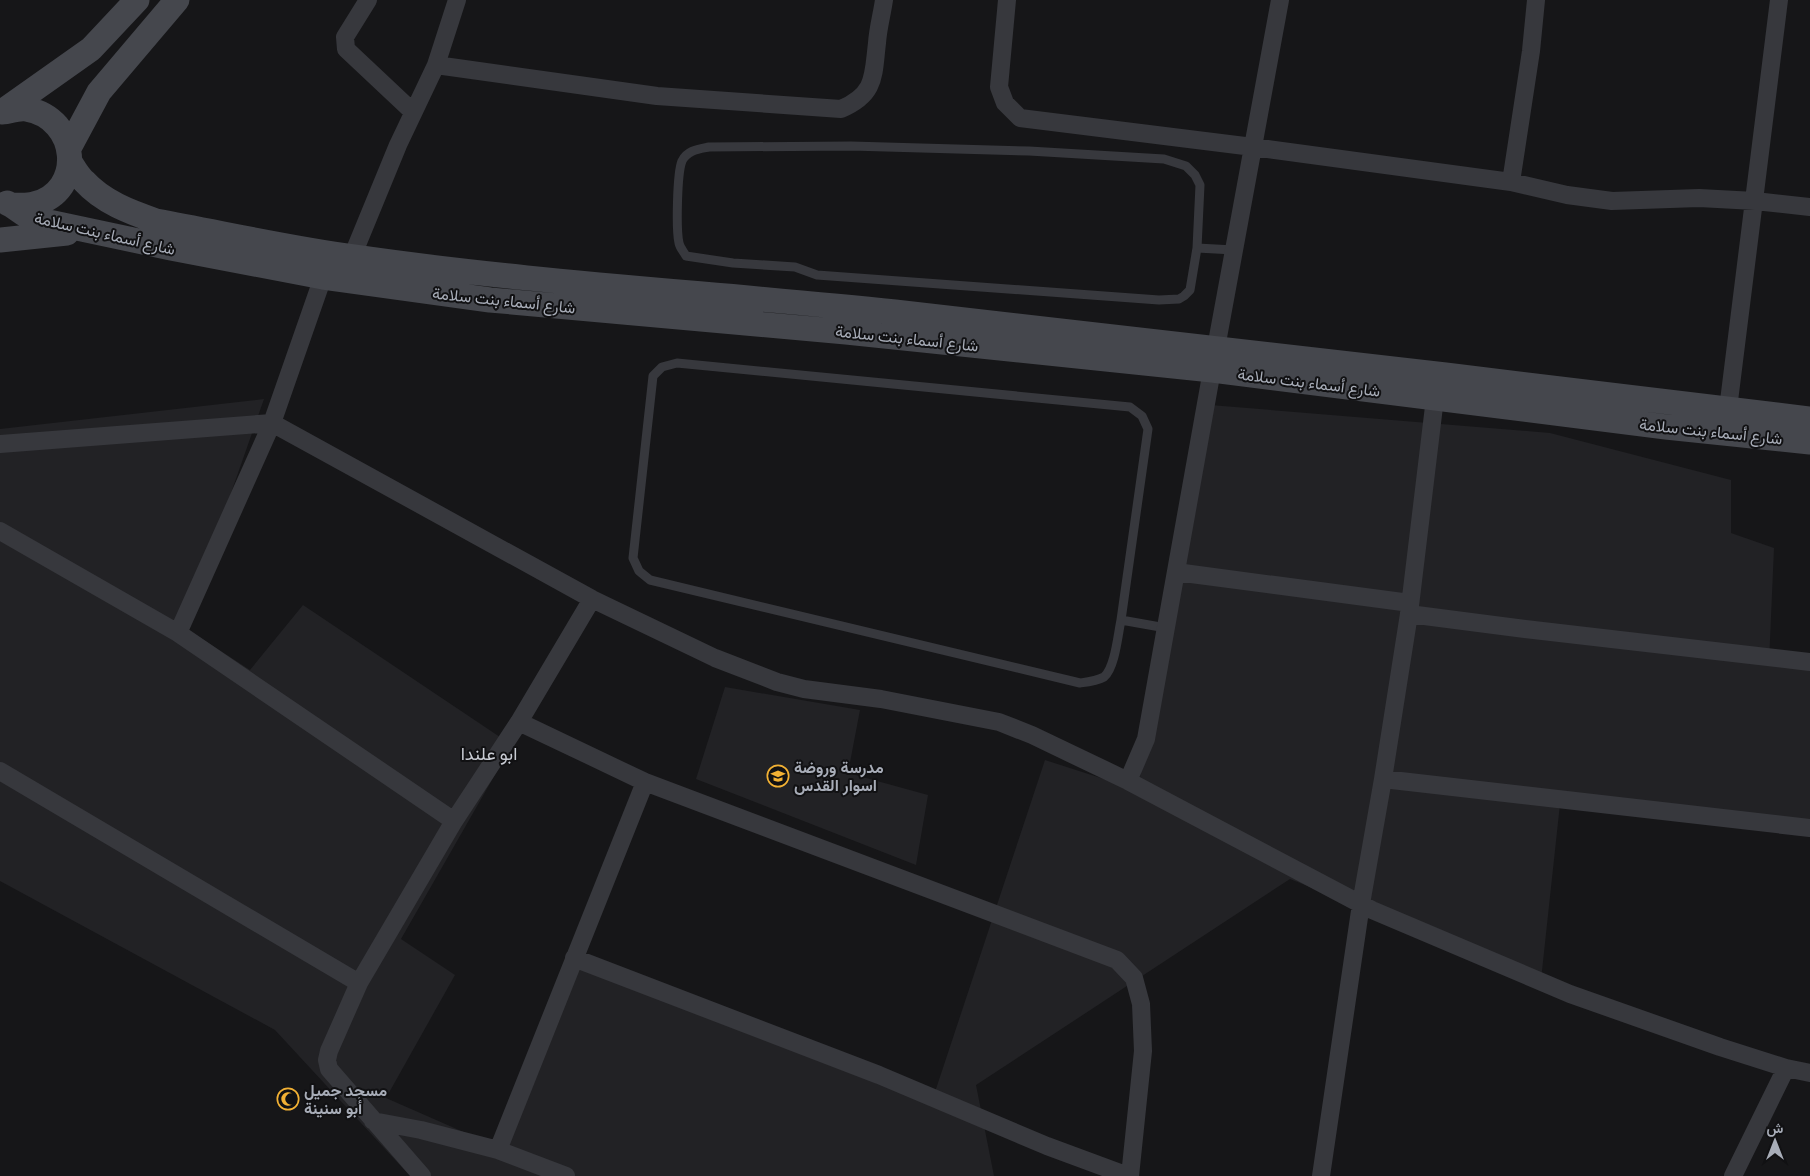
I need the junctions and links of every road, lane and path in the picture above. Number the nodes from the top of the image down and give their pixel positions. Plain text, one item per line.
1 (137, 0) edge
2 (177, 0) edge
3 (368, 0) edge
4 (457, 0) edge
5 (884, 0) edge
6 (1007, 0) edge
7 (1280, 0) edge
8 (1536, 0) edge
9 (1779, 0) edge
10 (436, 65) junction
11 (413, 112) junction
12 (1, 113) edge
13 (1253, 147) junction
14 (69, 155) junction
15 (1511, 182) junction
16 (1755, 200) junction
17 (5, 202) edge
18 (1810, 207) edge
19 (86, 231) junction
20 (0, 240) edge
21 (1198, 248) junction
22 (1234, 250) junction
23 (352, 257) junction
24 (323, 277) junction
25 (1214, 359) junction
26 (1435, 398) junction
27 (1728, 410) junction
28 (1810, 419) edge
29 (272, 423) junction
30 (1810, 442) edge
31 (0, 444) edge
32 (0, 531) edge
33 (1176, 572) junction
34 (592, 599) junction
35 (1409, 608) junction
36 (1120, 620) junction
37 (1166, 628) junction
38 (178, 633) junction
39 (1810, 662) edge
40 (519, 722) junction
41 (0, 771) edge
42 (1383, 779) junction
43 (1128, 781) junction
44 (645, 782) junction
45 (454, 821) junction
46 (1810, 828) edge
47 (1361, 904) junction
48 (574, 958) junction
49 (359, 983) junction
50 (1786, 1068) junction
51 (1810, 1073) edge
52 (374, 1121) junction
53 (498, 1150) junction
54 (422, 1176) edge
55 (566, 1176) edge
56 (1129, 1176) edge
57 (1321, 1176) edge
58 (1733, 1176) edge

1 - 12 main road
2 - 14 main road
3 - 11 street
4 - 10 street
5 - 10 street
6 - 13 street
7 - 13 street
8 - 15 street
9 - 16 street
10 - 11 street
11 - 23 street
12 - 14 main road, شارع أسماء بنت سلامة
13 - 15 street
13 - 22 street
14 - 17 main road
14 - 23 main road, شارع أسماء بنت سلامة
15 - 16 street
16 - 18 street
16 - 27 street
17 - 19 main road, شارع أسماء بنت سلامة
19 - 20 main road
19 - 24 main road, شارع أسماء بنت سلامة
21 - 21 lane
21 - 22 lane
22 - 25 street
23 - 25 main road, شارع أسماء بنت سلامة
24 - 25 main road, شارع أسماء بنت سلامة
24 - 29 street
25 - 26 main road, شارع أسماء بنت سلامة
25 - 27 main road, شارع أسماء بنت سلامة
25 - 33 street
26 - 30 main road, شارع أسماء بنت سلامة
26 - 35 street
27 - 28 main road, شارع أسماء بنت سلامة
29 - 31 street
29 - 34 street
29 - 38 street
32 - 38 street
33 - 35 street
33 - 37 street
34 - 40 street
34 - 43 street
35 - 39 street
35 - 42 street
36 - 36 lane
36 - 37 lane
37 - 43 street
38 - 45 street
40 - 44 street
40 - 45 street
41 - 49 street
42 - 46 street
42 - 47 street
43 - 47 street
44 - 48 street
44 - 56 street
45 - 49 street
47 - 50 street
47 - 57 street
48 - 53 street
48 - 56 street
49 - 52 street
50 - 51 street
50 - 58 street
52 - 53 street
52 - 54 street
53 - 55 street

